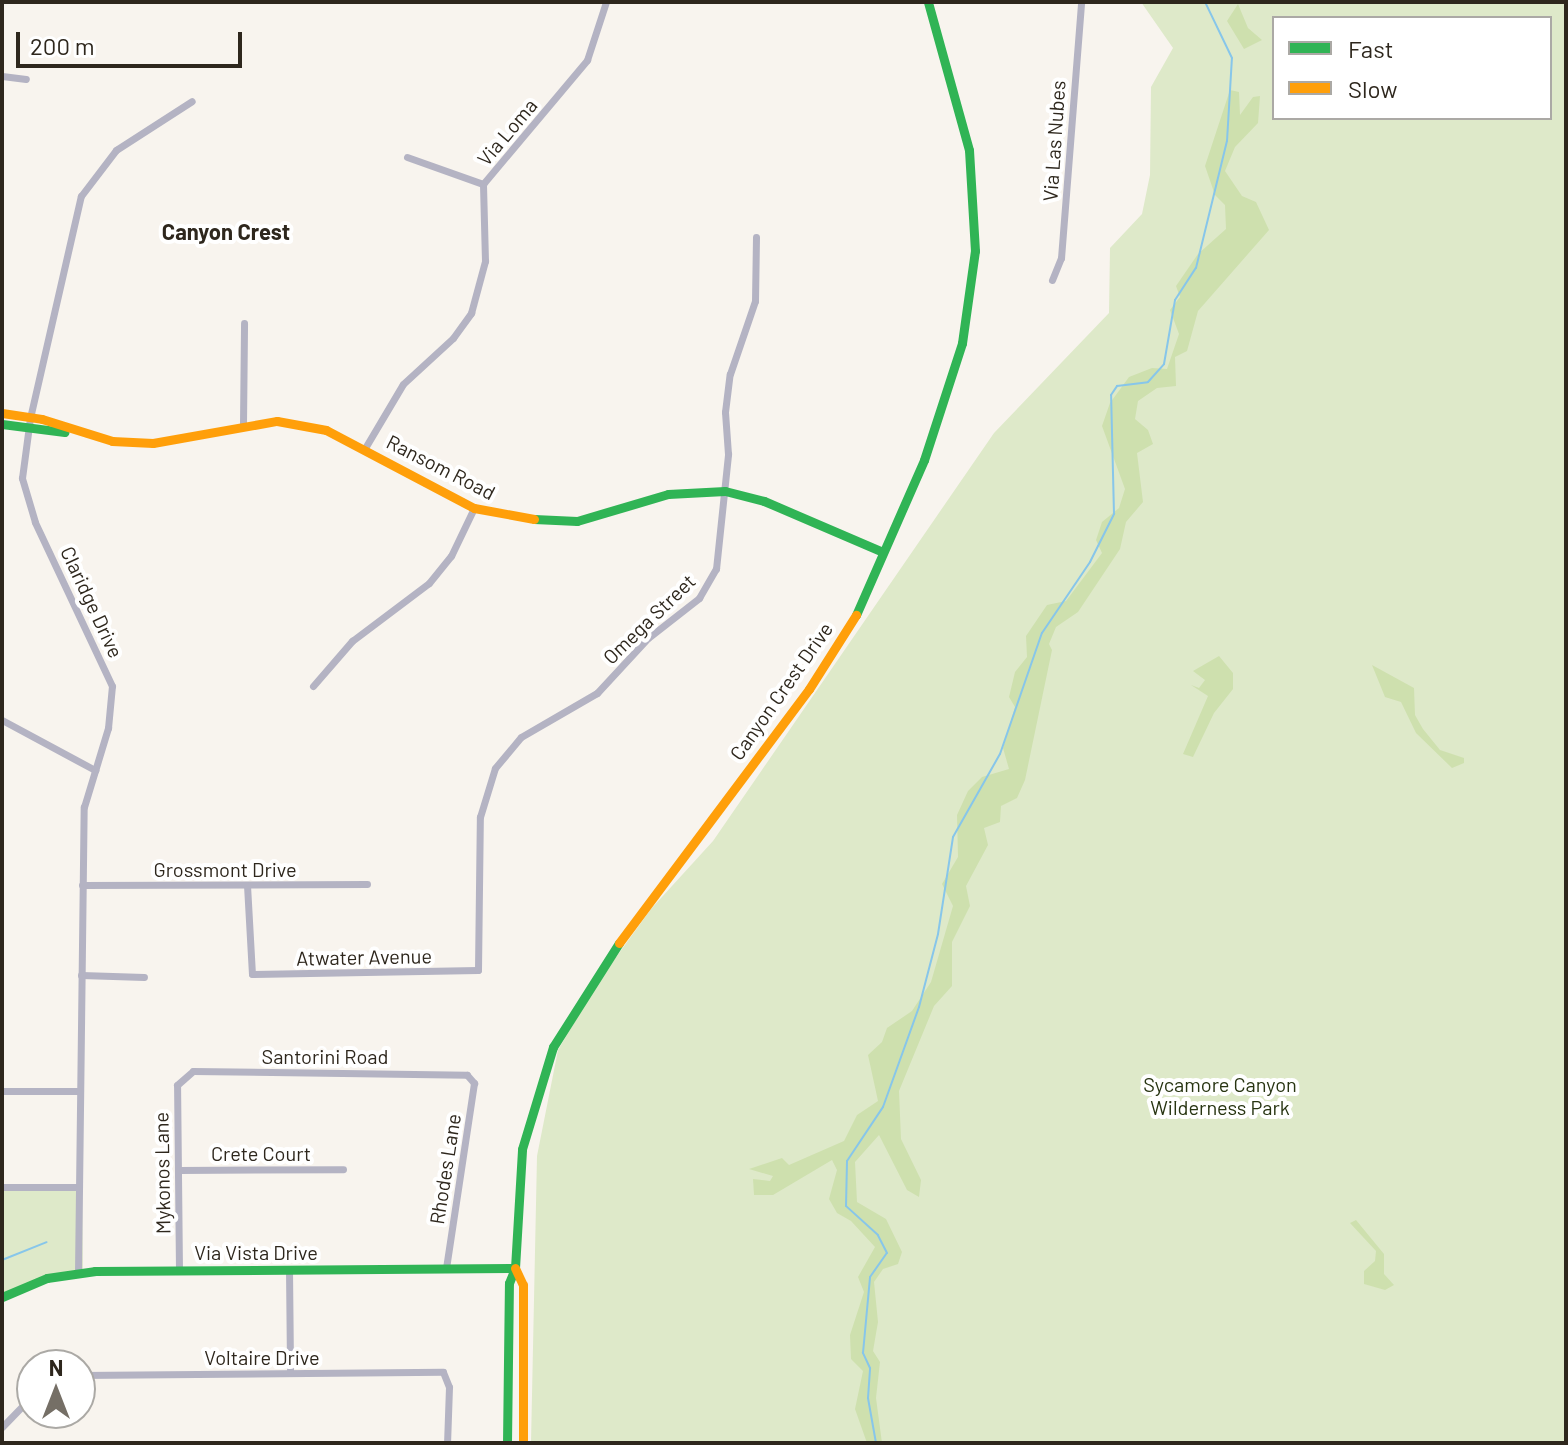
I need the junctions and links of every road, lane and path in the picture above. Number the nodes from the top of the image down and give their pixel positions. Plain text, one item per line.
1 (606, 2) edge
2 (928, 2) edge
3 (1081, 2) edge
4 (2, 76) edge
5 (26, 79) dead end
6 (192, 101) dead end
7 (407, 157) dead end
8 (483, 184) junction
9 (756, 237) dead end
10 (1052, 280) dead end
11 (244, 323) dead end
12 (2, 413) edge
13 (29, 423) junction
14 (2, 424) edge
15 (243, 424) junction
16 (365, 448) junction
17 (725, 491) junction
18 (474, 508) junction
19 (883, 552) junction
20 (313, 686) dead end
21 (2, 720) edge
22 (95, 770) junction
23 (367, 884) dead end
24 (82, 885) junction
25 (247, 885) junction
26 (478, 970) joint
27 (81, 975) junction
28 (144, 977) dead end
29 (467, 1075) joint
30 (182, 1076) joint
31 (2, 1091) edge
32 (80, 1091) junction
33 (343, 1169) dead end
34 (179, 1170) junction
35 (2, 1187) edge
36 (79, 1187) junction
37 (515, 1268) junction
38 (446, 1269) junction
39 (179, 1270) junction
40 (289, 1270) junction
41 (78, 1273) junction
42 (2, 1297) edge
43 (290, 1373) junction
44 (96, 1375) edge
45 (16, 1413) edge
46 (2, 1427) edge
47 (447, 1443) edge
48 (507, 1443) edge
49 (523, 1443) edge

1 - 8 street, Via Loma
2 - 19 main road, Canyon Crest Drive
3 - 10 street, Via Las Nubes
4 - 5 street
6 - 13 street, Claridge Drive
7 - 8 street
8 - 16 street, Via Loma
9 - 17 street, Omega Street
11 - 15 street
12 - 13 main road, Ransom Road
13 - 14 main road, Ransom Road
13 - 15 main road, Ransom Road
13 - 22 street, Claridge Drive
15 - 16 main road, Ransom Road
16 - 18 main road, Ransom Road
17 - 18 main road, Ransom Road
17 - 19 main road, Ransom Road
17 - 26 street, Omega Street
18 - 20 street
19 - 37 main road, Canyon Crest Drive
21 - 22 street
22 - 24 street, Claridge Drive
23 - 25 street, Grossmont Drive
24 - 25 street, Grossmont Drive
24 - 27 street, Claridge Drive
25 - 26 street, Atwater Avenue
27 - 28 street
27 - 32 street, Claridge Drive
29 - 30 street, Santorini Road
29 - 38 street, Rhodes Lane
30 - 34 street, Mykonos Lane
31 - 32 street
32 - 36 street, Claridge Drive
33 - 34 street, Crete Court
34 - 39 street, Mykonos Lane
35 - 36 street
36 - 41 street, Claridge Drive
37 - 38 main road, Via Vista Drive
37 - 48 main road, Canyon Crest Drive
37 - 49 main road, Canyon Crest Drive
38 - 40 main road, Via Vista Drive
39 - 40 main road, Via Vista Drive
39 - 41 main road, Via Vista Drive
40 - 43 street
41 - 42 main road, Via Vista Drive
43 - 44 street, Voltaire Drive
43 - 47 street, Voltaire Drive
45 - 46 street

